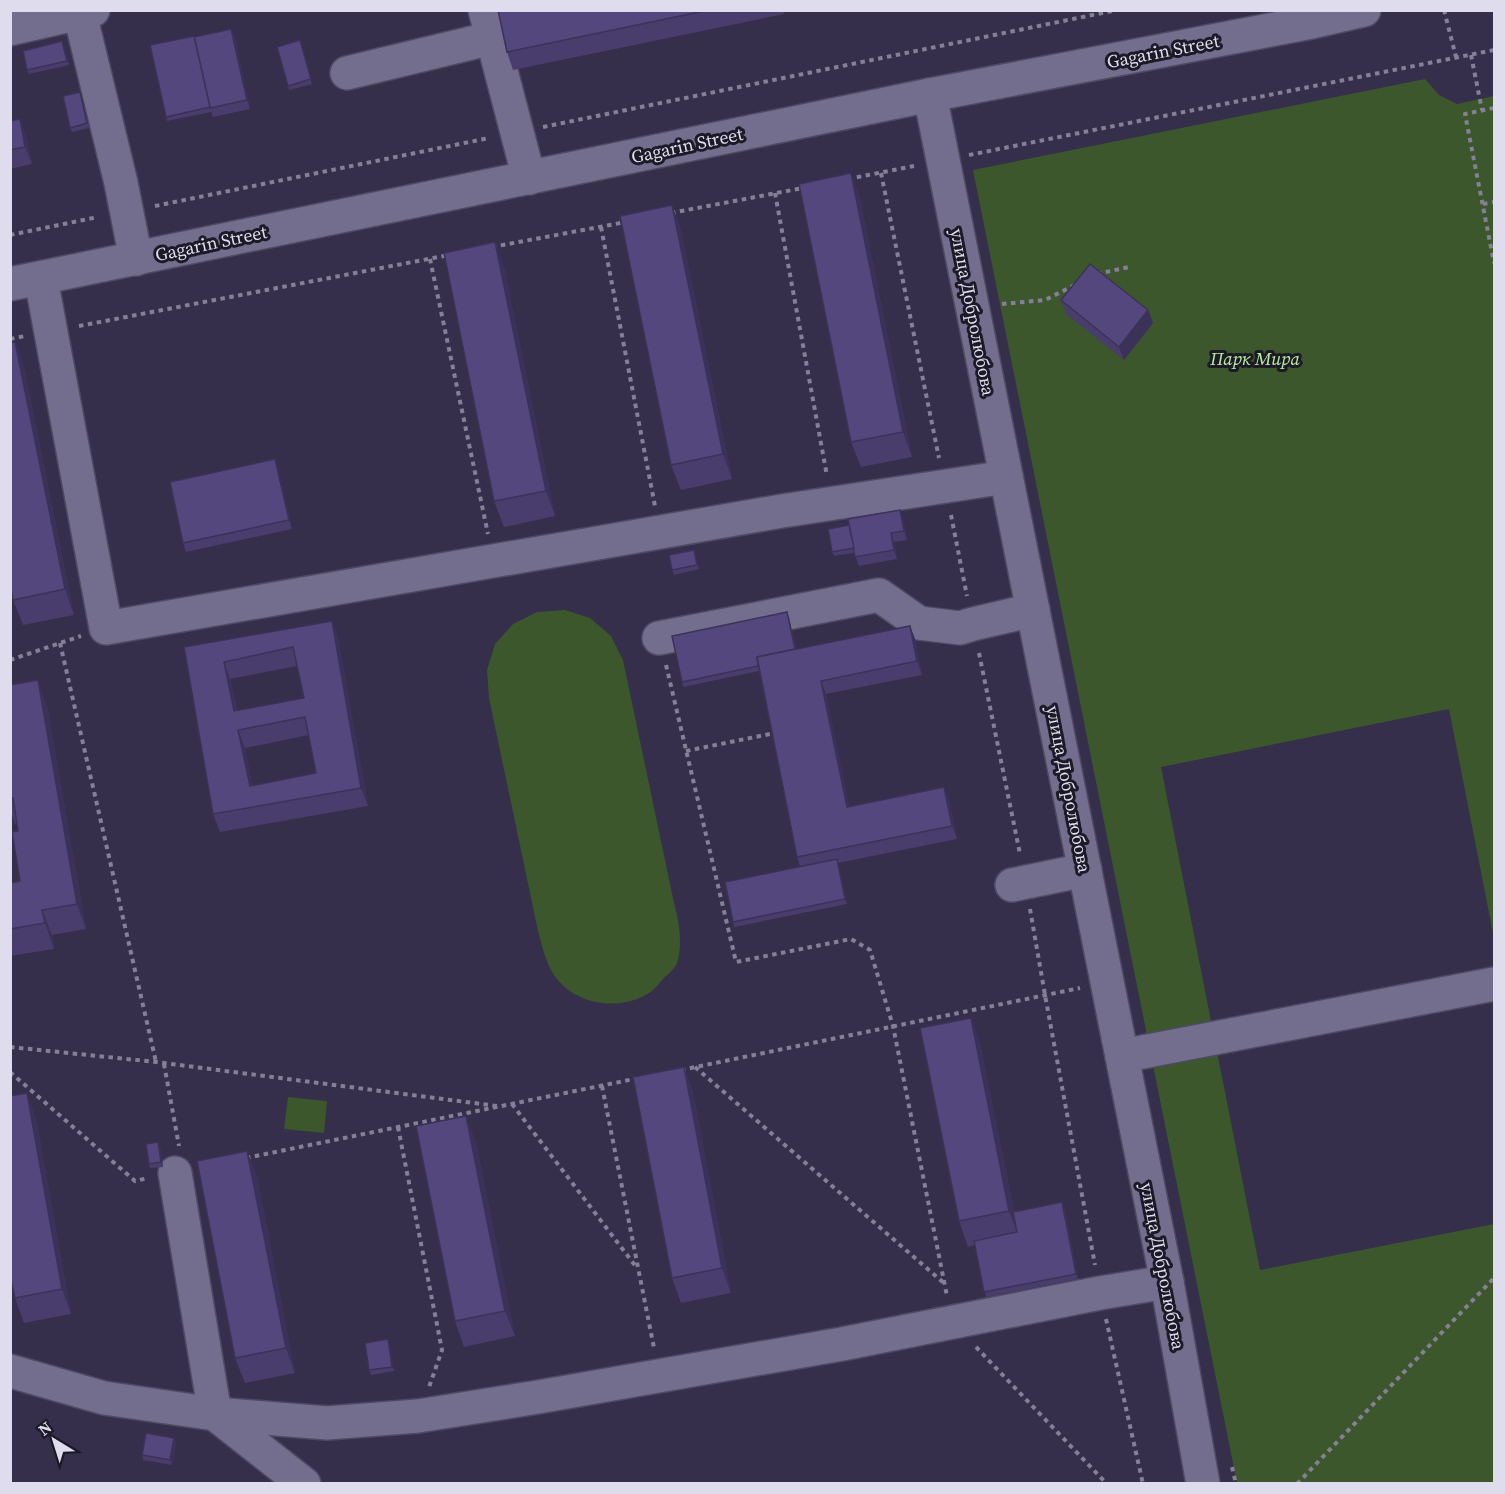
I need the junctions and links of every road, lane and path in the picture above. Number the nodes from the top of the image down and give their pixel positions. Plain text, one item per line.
1 (1117, 10) edge
2 (1364, 10) edge
3 (1444, 10) edge
4 (84, 12) edge
5 (1311, 16) edge
6 (489, 24) edge
7 (10, 29) edge
8 (1494, 50) edge
9 (1471, 55) junction
10 (1456, 57) junction
11 (347, 73) dead end
12 (930, 95) junction
13 (1494, 108) edge
14 (1482, 110) junction
15 (517, 132) junction
16 (943, 160) junction
17 (881, 173) junction
18 (529, 177) junction
19 (846, 180) edge
20 (810, 187) edge
21 (775, 194) junction
22 (1494, 202) edge
23 (1483, 204) junction
24 (126, 212) junction
25 (671, 213) edge
26 (636, 220) edge
27 (602, 227) junction
28 (10, 235) edge
29 (482, 249) edge
30 (451, 255) edge
31 (136, 259) junction
32 (429, 259) junction
33 (1494, 263) edge
34 (1129, 267) dead end
35 (1096, 274) edge
36 (1086, 279) edge
37 (26, 281) edge
38 (995, 305) dead end
39 (50, 332) junction
40 (10, 339) edge
41 (1006, 477) junction
42 (945, 486) junction
43 (832, 503) junction
44 (660, 532) junction
45 (493, 561) junction
46 (1033, 610) junction
47 (973, 624) junction
48 (106, 628) junction
49 (659, 638) joint
50 (60, 643) junction
51 (10, 660) edge
52 (775, 733) edge
53 (686, 751) junction
54 (1085, 870) junction
55 (1019, 884) junction
56 (1107, 982) junction
57 (1494, 984) edge
58 (1045, 995) junction
59 (894, 1026) junction
60 (10, 1047) edge
61 (1122, 1056) junction
62 (156, 1062) junction
63 (164, 1064) junction
64 (695, 1067) junction
65 (672, 1071) edge
66 (10, 1072) edge
67 (649, 1076) edge
68 (602, 1086) junction
69 (512, 1104) junction
70 (501, 1106) junction
71 (398, 1127) junction
72 (240, 1160) edge
73 (175, 1173) junction
74 (639, 1270) junction
75 (1494, 1278) edge
76 (1167, 1282) junction
77 (945, 1284) junction
78 (1100, 1293) junction
79 (953, 1323) junction
80 (10, 1371) edge
81 (659, 1375) junction
82 (215, 1414) junction
83 (418, 1416) junction
84 (1231, 1460) dead end
85 (304, 1484) edge
86 (1107, 1484) edge
87 (1143, 1484) edge
88 (1203, 1484) edge
89 (1236, 1484) edge
90 (1297, 1484) edge

1 - 15 path
2 - 5 street, Gagarin Street
3 - 10 path
4 - 7 street
4 - 24 street
5 - 12 street, Gagarin Street
6 - 11 street
6 - 15 street
8 - 9 path
9 - 10 path
9 - 14 path
10 - 16 path
12 - 16 street, улица Добролюбова
12 - 18 street, Gagarin Street
13 - 14 path
14 - 23 path
15 - 18 street
15 - 24 path
16 - 17 path
16 - 41 street, улица Добролюбова
17 - 19 path
17 - 42 path
18 - 31 street, Gagarin Street
20 - 21 path
21 - 25 path
21 - 43 path
22 - 23 path
23 - 33 path
24 - 28 path
24 - 31 street
26 - 27 path
27 - 29 path
27 - 44 path
30 - 32 path
31 - 37 street, Gagarin Street
32 - 39 path
32 - 45 path
34 - 35 path
36 - 38 path
37 - 39 street
39 - 40 path
39 - 48 street
41 - 42 street
41 - 46 street, улица Добролюбова
42 - 43 street
42 - 47 path
43 - 44 street
44 - 45 street
45 - 48 street
46 - 47 street
46 - 54 street, улица Добролюбова
47 - 49 street
47 - 55 path
48 - 50 path
49 - 53 path
50 - 51 path
50 - 62 path
52 - 53 path
53 - 59 path
54 - 55 street
54 - 56 street, улица Добролюбова
55 - 58 path
56 - 58 path
56 - 61 street, улица Добролюбова
57 - 61 street
58 - 59 path
58 - 78 path
59 - 64 path
59 - 77 path
60 - 62 path
61 - 76 street, улица Добролюбова
62 - 63 path
63 - 70 path
63 - 73 path
64 - 65 path
64 - 77 path
66 - 73 path
67 - 68 path
68 - 69 path
68 - 74 path
69 - 70 path
69 - 74 path
70 - 71 path
71 - 72 path
71 - 83 path
73 - 82 street
74 - 81 path
75 - 90 path
76 - 78 street
76 - 88 street, улица Добролюбова
77 - 79 path
78 - 79 street
78 - 87 path
79 - 81 street
79 - 86 path
80 - 82 street
81 - 83 street
82 - 83 street
82 - 85 street
84 - 89 path

